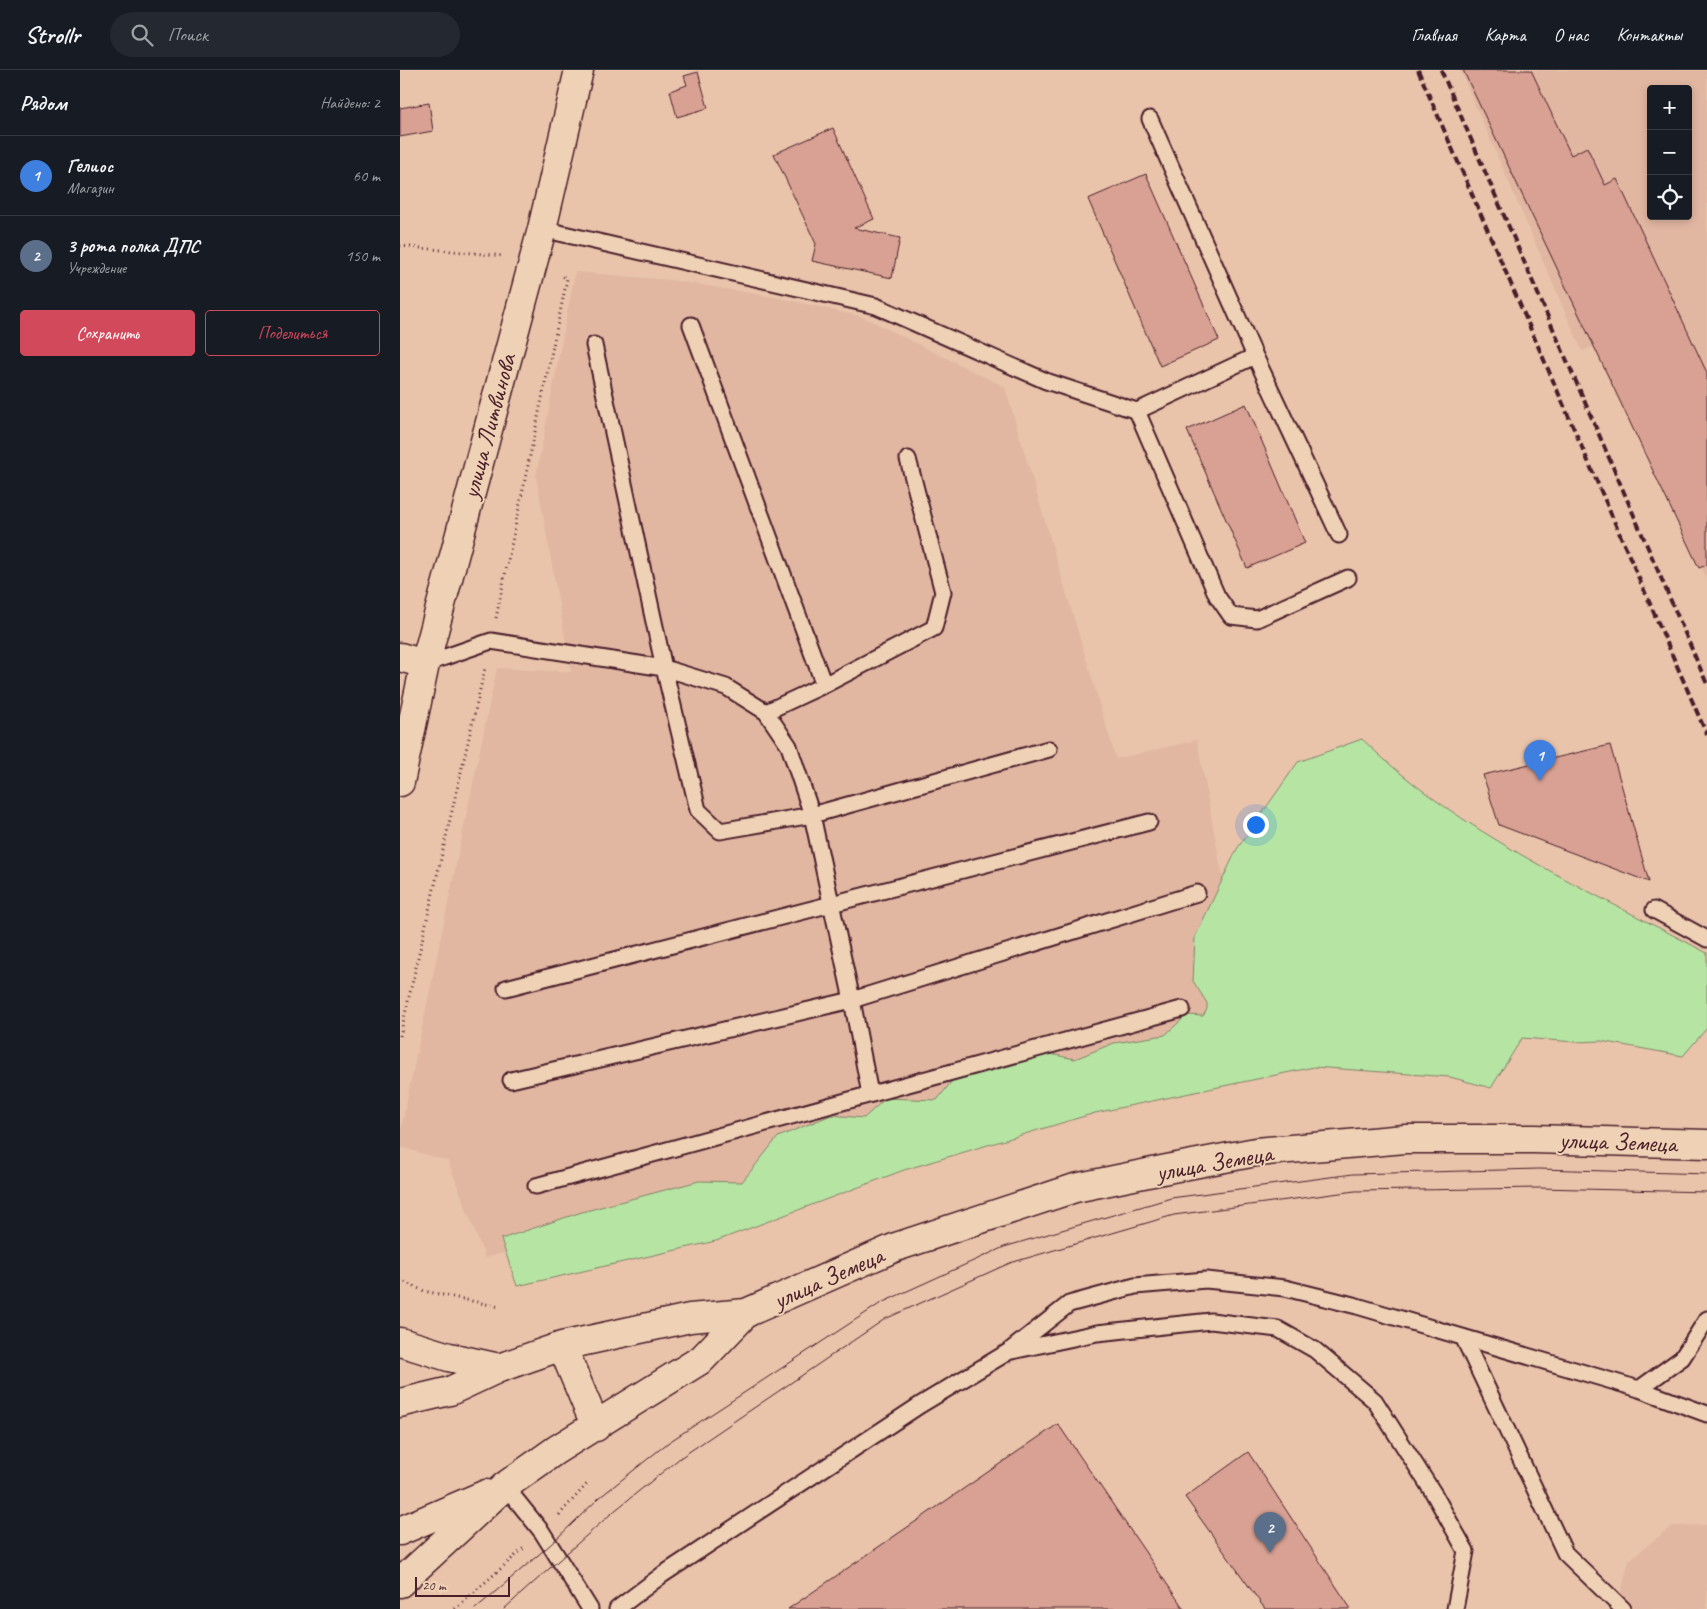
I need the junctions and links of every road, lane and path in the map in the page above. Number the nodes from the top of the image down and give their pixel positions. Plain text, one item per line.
1 (579, 70) edge
2 (1150, 119) dead end
3 (542, 229) junction
4 (400, 246) edge
5 (533, 258) junction
6 (691, 325) dead end
7 (594, 345) dead end
8 (1255, 356) junction
9 (1138, 411) junction
10 (908, 459) dead end
11 (1339, 535) dead end
12 (1348, 578) dead end
13 (491, 641) junction
14 (413, 660) edge
15 (664, 668) junction
16 (824, 685) junction
17 (766, 712) junction
18 (1049, 749) dead end
19 (400, 782) edge
20 (812, 815) junction
21 (1149, 822) dead end
22 (1197, 893) dead end
23 (831, 905) junction
24 (1654, 910) dead end
25 (1707, 939) edge
26 (506, 988) dead end
27 (852, 1000) junction
28 (1182, 1009) dead end
29 (400, 1036) edge
30 (511, 1080) dead end
31 (870, 1094) junction
32 (1707, 1144) edge
33 (536, 1186) dead end
34 (400, 1280) edge
35 (500, 1307) dead end
36 (746, 1313) junction
37 (1707, 1319) edge
38 (1463, 1337) junction
39 (400, 1342) edge
40 (562, 1346) junction
41 (1008, 1352) junction
42 (499, 1368) junction
43 (1639, 1389) junction
44 (400, 1403) edge
45 (1707, 1414) edge
46 (596, 1426) junction
47 (505, 1486) junction
48 (400, 1530) edge
49 (400, 1582) edge
50 (590, 1609) edge
51 (617, 1609) edge
52 (1455, 1609) edge
53 (1624, 1609) edge

1 - 3 main road, улица Литвинова
2 - 8 lane
3 - 5 main road, улица Литвинова
3 - 9 lane
4 - 5 path
5 - 13 path
5 - 14 main road, улица Литвинова
6 - 16 lane
7 - 15 lane
8 - 9 lane
8 - 11 lane
9 - 12 lane
10 - 16 lane
13 - 14 lane
13 - 15 lane
13 - 29 path
14 - 19 main road, улица Литвинова
15 - 17 lane
15 - 20 lane
16 - 17 lane
17 - 20 lane
18 - 20 lane
20 - 23 lane
21 - 23 lane
22 - 27 lane
23 - 26 lane
23 - 27 lane
24 - 25 lane
27 - 30 lane
27 - 31 lane
28 - 31 lane
31 - 33 lane
32 - 36 main road, улица Земеца
34 - 35 path
36 - 40 main road
36 - 46 main road
37 - 43 lane
38 - 41 lane
38 - 43 lane
38 - 53 lane
39 - 42 main road
40 - 42 main road
40 - 46 main road
41 - 51 lane
41 - 52 lane
42 - 44 main road
43 - 45 lane
46 - 47 main road
47 - 48 main road
47 - 49 main road
47 - 50 lane

